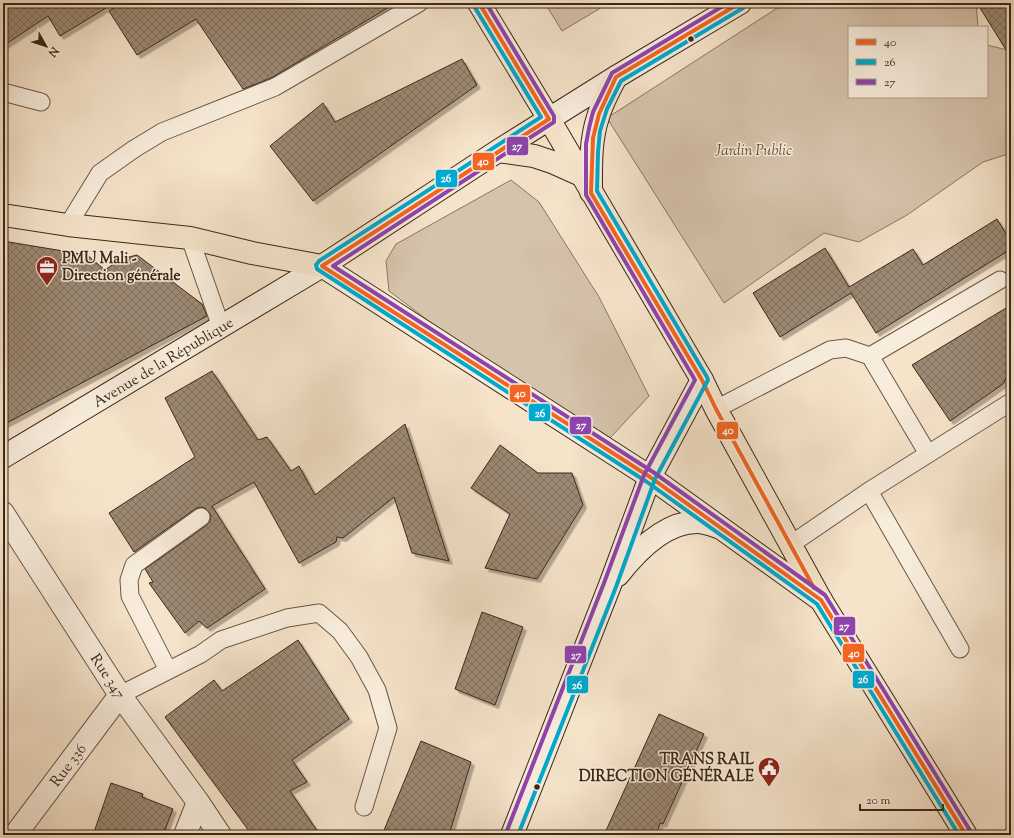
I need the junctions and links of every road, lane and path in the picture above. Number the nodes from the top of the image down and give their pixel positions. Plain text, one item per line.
1 (419, 3) edge
2 (479, 3) edge
3 (740, 3) edge
4 (616, 77) junction
5 (3, 92) edge
6 (41, 102) dead end
7 (549, 119) junction
8 (498, 151) junction
9 (586, 184) junction
10 (3, 215) edge
11 (68, 225) junction
12 (190, 238) junction
13 (322, 266) junction
14 (1000, 280) dead end
15 (221, 327) junction
16 (870, 356) junction
17 (702, 380) junction
18 (1011, 402) edge
19 (716, 409) junction
20 (928, 454) junction
21 (3, 457) edge
22 (650, 477) junction
23 (869, 491) junction
24 (3, 513) edge
25 (201, 517) dead end
26 (720, 527) junction
27 (790, 545) junction
28 (610, 584) junction
29 (821, 600) junction
30 (960, 649) dead end
31 (168, 670) junction
32 (120, 695) junction
33 (198, 802) junction
34 (364, 808) dead end
35 (15, 835) edge
36 (185, 835) edge
37 (220, 835) edge
38 (512, 835) edge
39 (966, 835) edge

1 - 11 lane
2 - 7 main road
3 - 4 main road
4 - 7 main road
4 - 9 main road
5 - 6 lane
7 - 8 main road
7 - 9 main road
8 - 9 main road
8 - 13 main road
9 - 17 main road
10 - 11 main road
11 - 12 main road
12 - 13 main road
12 - 15 lane
13 - 15 main road, Avenue de la République
13 - 22 main road
14 - 16 lane
15 - 21 main road, Avenue de la République
16 - 19 lane
16 - 20 lane
17 - 19 main road
17 - 22 main road
18 - 20 lane
19 - 27 main road
20 - 23 lane
22 - 26 main road
22 - 28 main road
23 - 27 lane
23 - 30 lane
24 - 32 main road, Rue 347
25 - 31 lane
26 - 28 main road
26 - 29 main road
27 - 29 main road
28 - 38 main road
29 - 39 main road
31 - 32 lane
31 - 34 lane
32 - 33 main road, Rue 347
32 - 35 main road, Rue 336
33 - 36 main road
33 - 37 main road, Rue 347

